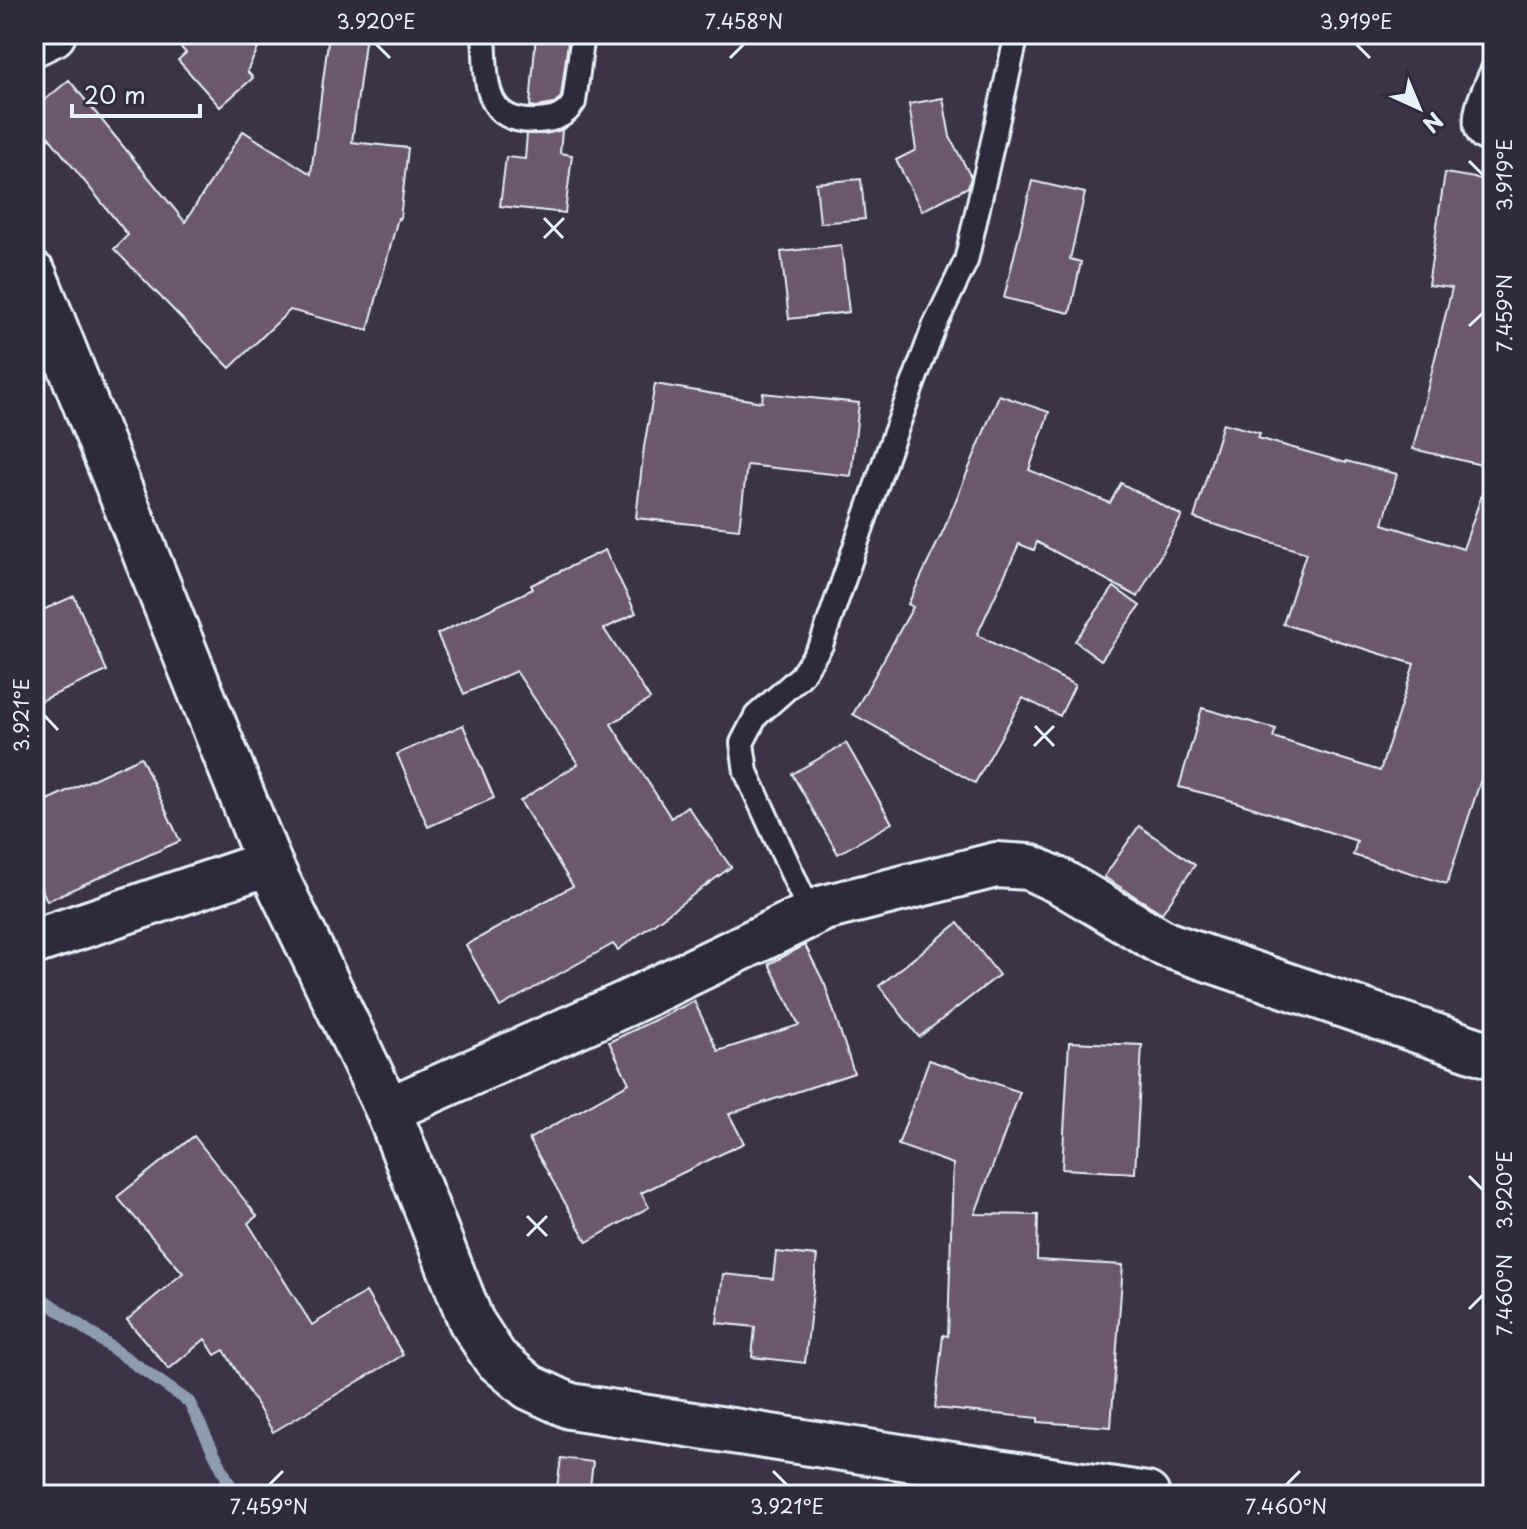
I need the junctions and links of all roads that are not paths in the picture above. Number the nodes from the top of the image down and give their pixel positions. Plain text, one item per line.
1 (53, 34) edge
2 (484, 34) edge
3 (583, 34) edge
4 (1017, 34) edge
5 (34, 43) edge
6 (1493, 69) edge
7 (1493, 143) edge
8 (34, 275) edge
9 (269, 863) junction
10 (811, 915) junction
11 (34, 942) edge
12 (1493, 1056) edge
13 (388, 1110) junction
14 (1147, 1495) edge

1 - 5 street
2 - 3 lane
4 - 10 lane
6 - 7 lane
8 - 9 street
9 - 11 street
9 - 13 street
10 - 12 street
10 - 13 street
13 - 14 street

